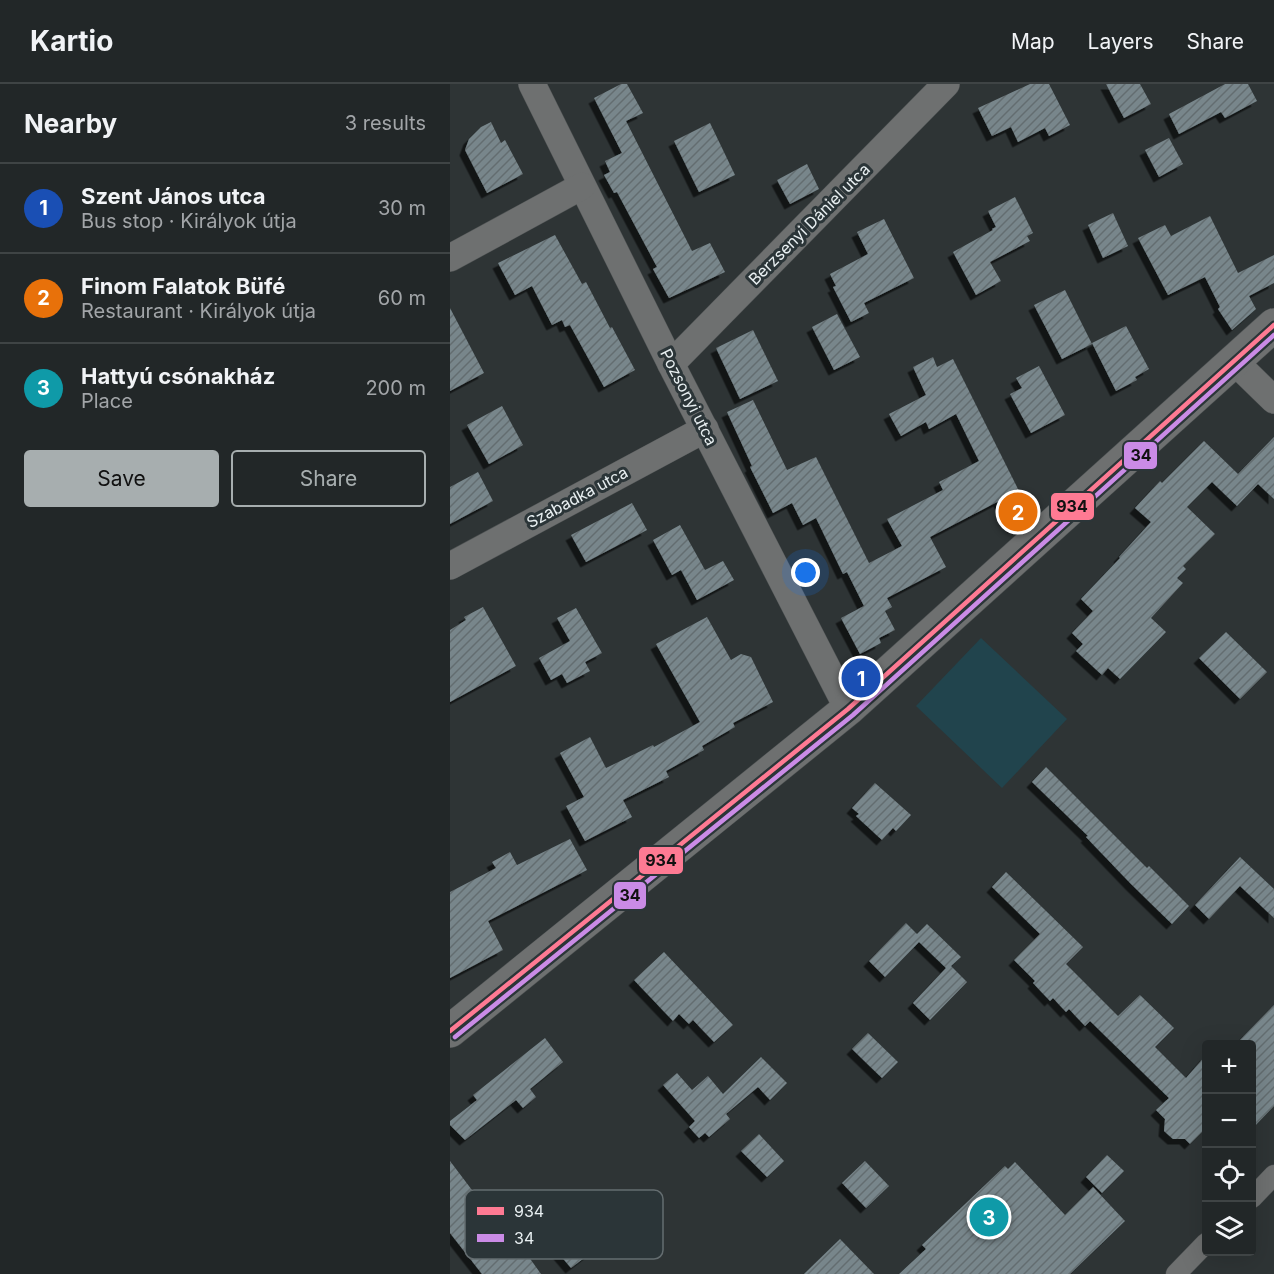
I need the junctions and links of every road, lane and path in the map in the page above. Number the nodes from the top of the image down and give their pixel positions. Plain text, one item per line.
1 (532, 84) edge
2 (946, 84) edge
3 (582, 186) junction
4 (450, 258) edge
5 (1274, 325) edge
6 (1235, 362) junction
7 (672, 364) junction
8 (1274, 400) edge
9 (705, 429) junction
10 (450, 566) edge
11 (848, 709) junction
12 (450, 1031) edge
13 (1274, 1175) edge
14 (1256, 1193) edge
15 (1202, 1247) edge
16 (1176, 1274) edge

1 - 3 street, Pozsonyi utca
2 - 7 street, Berzsenyi Dániel utca
3 - 4 street
3 - 7 street, Pozsonyi utca
5 - 6 street
6 - 8 street
6 - 11 street
7 - 9 street, Pozsonyi utca
9 - 10 street, Szabadka utca
9 - 11 street, Pozsonyi utca
11 - 12 street
13 - 14 street
15 - 16 street

